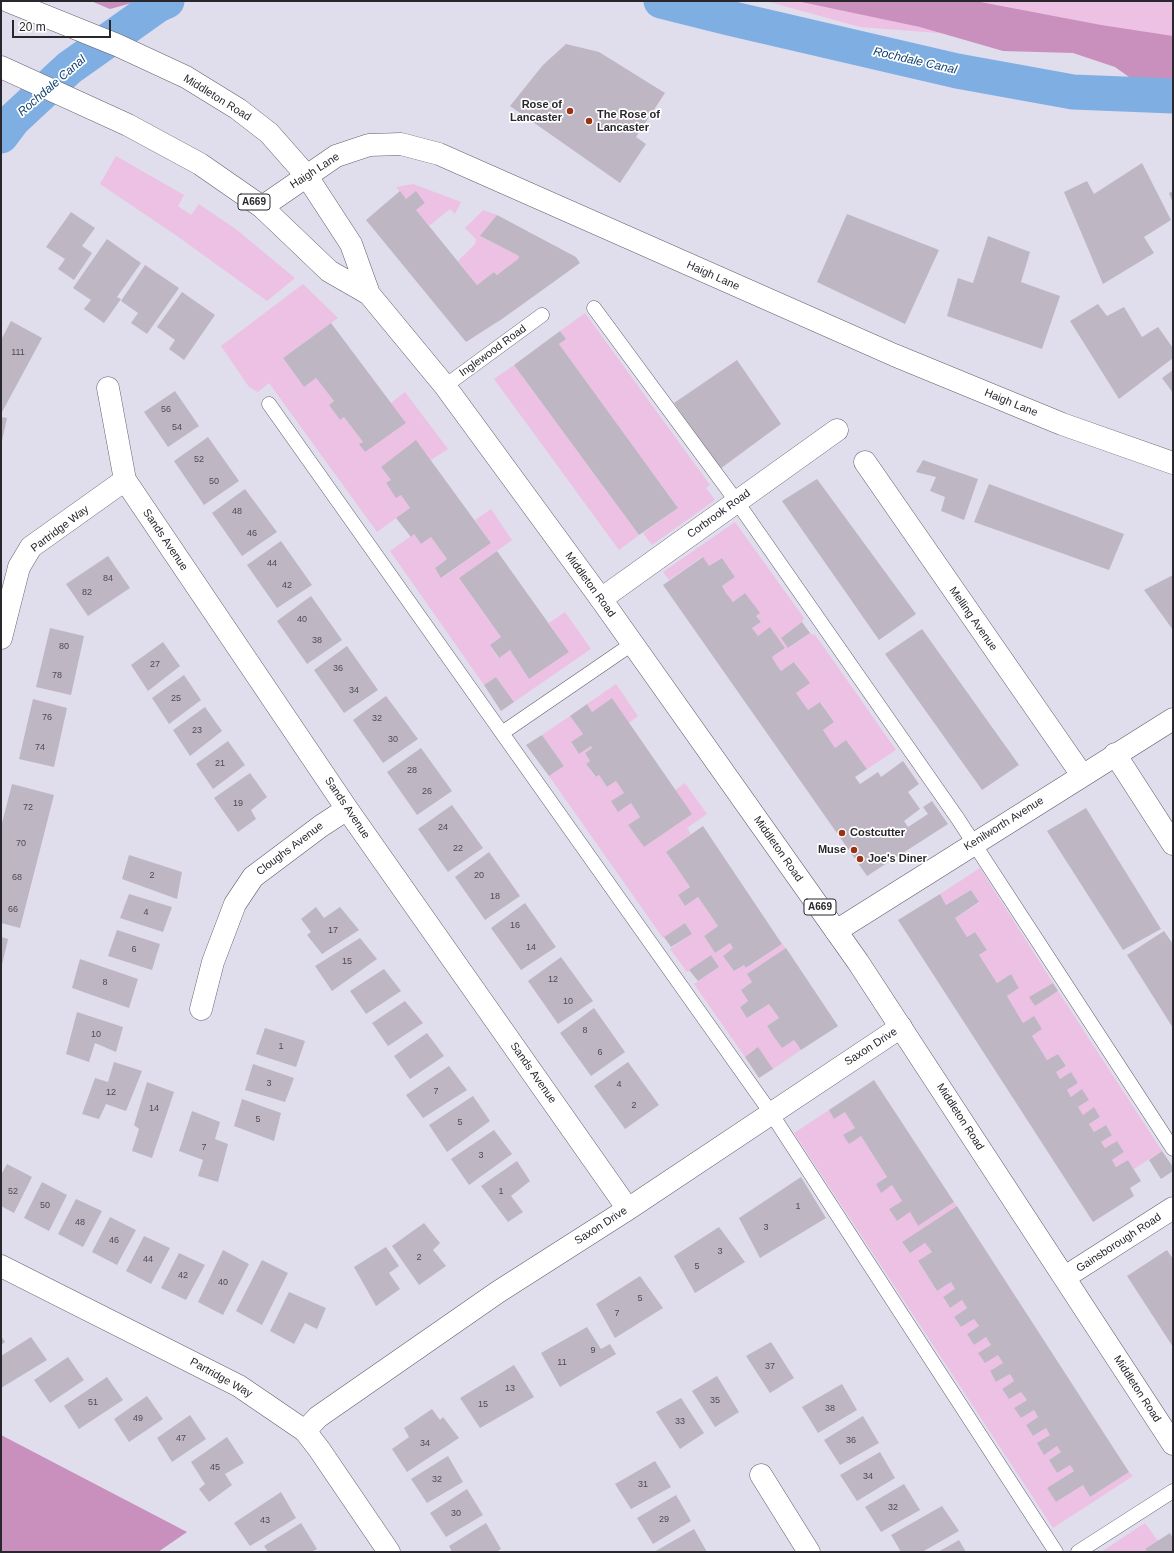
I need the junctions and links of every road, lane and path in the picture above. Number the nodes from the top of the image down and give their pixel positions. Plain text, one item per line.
1 (8, 1) edge
2 (8, 70) edge
3 (306, 175) junction
4 (262, 207) junction
5 (369, 294) junction
6 (594, 308) dead end
7 (542, 315) dead end
8 (445, 386) junction
9 (108, 388) dead end
10 (269, 404) dead end
11 (837, 430) dead end
12 (865, 462) dead end
13 (1173, 463) edge
14 (126, 480) junction
15 (737, 502) junction
16 (601, 599) junction
17 (1, 638) edge
18 (632, 644) junction
19 (1173, 718) edge
20 (502, 733) junction
21 (1115, 754) junction
22 (1082, 775) junction
23 (347, 808) junction
24 (973, 843) junction
25 (1173, 844) edge
26 (836, 931) junction
27 (201, 1009) dead end
28 (901, 1027) junction
29 (771, 1113) junction
30 (1173, 1149) edge
31 (1173, 1208) edge
32 (628, 1209) junction
33 (1, 1266) edge
34 (1066, 1277) junction
35 (305, 1431) junction
36 (1173, 1444) edge
37 (761, 1475) dead end
38 (1173, 1491) edge
39 (389, 1552) edge
40 (810, 1552) edge
41 (1056, 1552) edge
42 (1078, 1552) edge

1 - 3 street, Middleton Road / A669
2 - 4 street, Middleton Road / A669
3 - 4 street, Haigh Lane
3 - 5 street, Middleton Road / A669
3 - 13 street, Haigh Lane
4 - 5 street, Middleton Road / A669
5 - 8 street, Middleton Road / A669
6 - 15 lane
7 - 8 lane, Inglewood Road
8 - 16 street, Middleton Road / A669
9 - 14 street, Sands Avenue
10 - 20 lane
11 - 15 street, Corbrook Road
12 - 22 street, Melling Avenue
14 - 17 street, Partridge Way
14 - 23 street, Sands Avenue
15 - 16 street, Corbrook Road
15 - 24 lane
16 - 18 street, Middleton Road / A669
18 - 20 lane
18 - 26 street, Middleton Road / A669
19 - 21 street, Kenilworth Avenue
20 - 29 lane
21 - 22 street, Kenilworth Avenue
21 - 25 street
22 - 24 street, Kenilworth Avenue
23 - 27 street, Cloughs Avenue
23 - 32 street, Sands Avenue
24 - 26 street, Kenilworth Avenue
24 - 30 lane
26 - 28 street, Middleton Road / A669
28 - 29 street, Saxon Drive
28 - 34 street, Middleton Road / A669
29 - 32 street, Saxon Drive
29 - 41 lane
31 - 34 street, Gainsborough Road
32 - 35 street, Saxon Drive
33 - 35 street, Partridge Way
34 - 36 street, Middleton Road / A669
35 - 39 street, Partridge Way
37 - 40 street
38 - 42 lane

